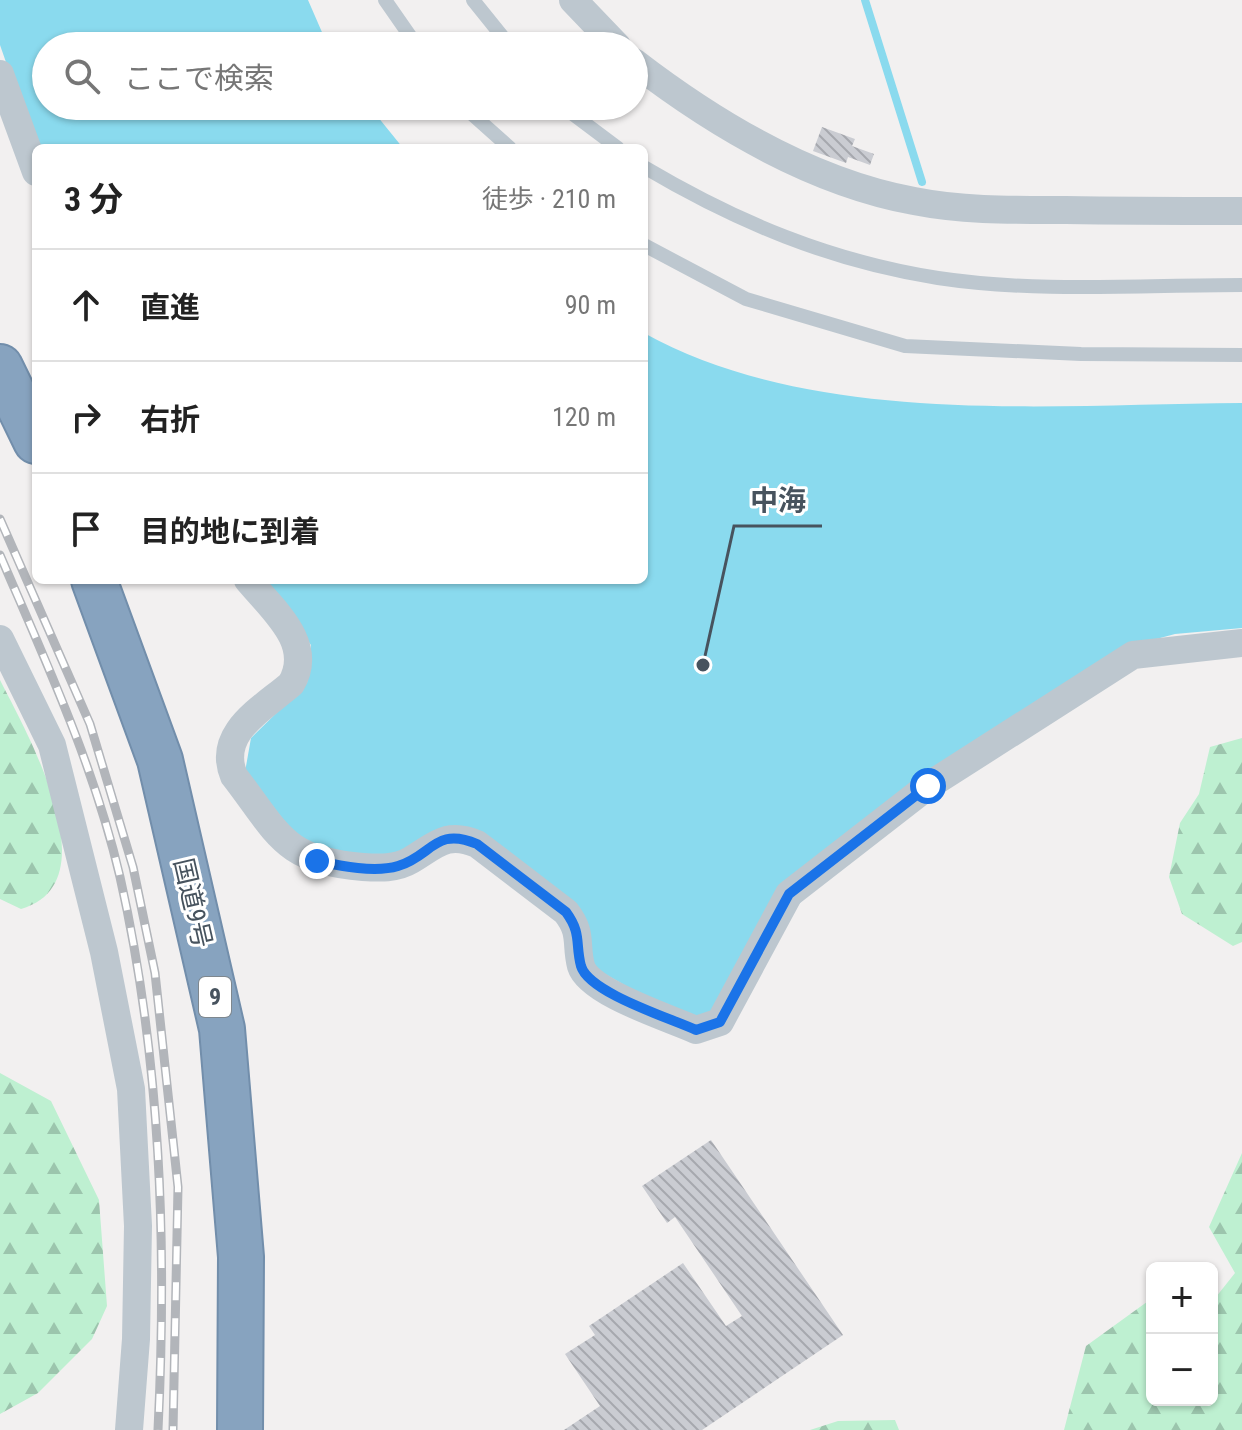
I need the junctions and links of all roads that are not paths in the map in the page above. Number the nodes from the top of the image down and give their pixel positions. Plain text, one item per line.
1 (385, 0) edge
2 (473, 0) edge
3 (573, 0) edge
4 (407, 32) edge
5 (499, 32) edge
6 (604, 32) edge
7 (648, 73) edge
8 (0, 74) edge
9 (479, 120) edge
10 (581, 120) edge
11 (506, 144) edge
12 (613, 144) edge
13 (32, 161) edge
14 (648, 169) edge
15 (1242, 211) edge
16 (648, 247) edge
17 (1242, 285) edge
18 (1242, 355) edge
19 (0, 367) edge
20 (32, 433) edge
21 (95, 584) edge
22 (251, 584) edge
23 (0, 639) edge
24 (1242, 643) edge
25 (129, 1430) edge
26 (240, 1430) edge

1 - 4 lane
2 - 5 lane
3 - 6 street
7 - 15 street
8 - 13 street
9 - 11 lane
10 - 12 lane
14 - 17 lane
16 - 18 lane
19 - 20 highway
21 - 26 highway, 国道9号 / 9
22 - 24 street
23 - 25 street

